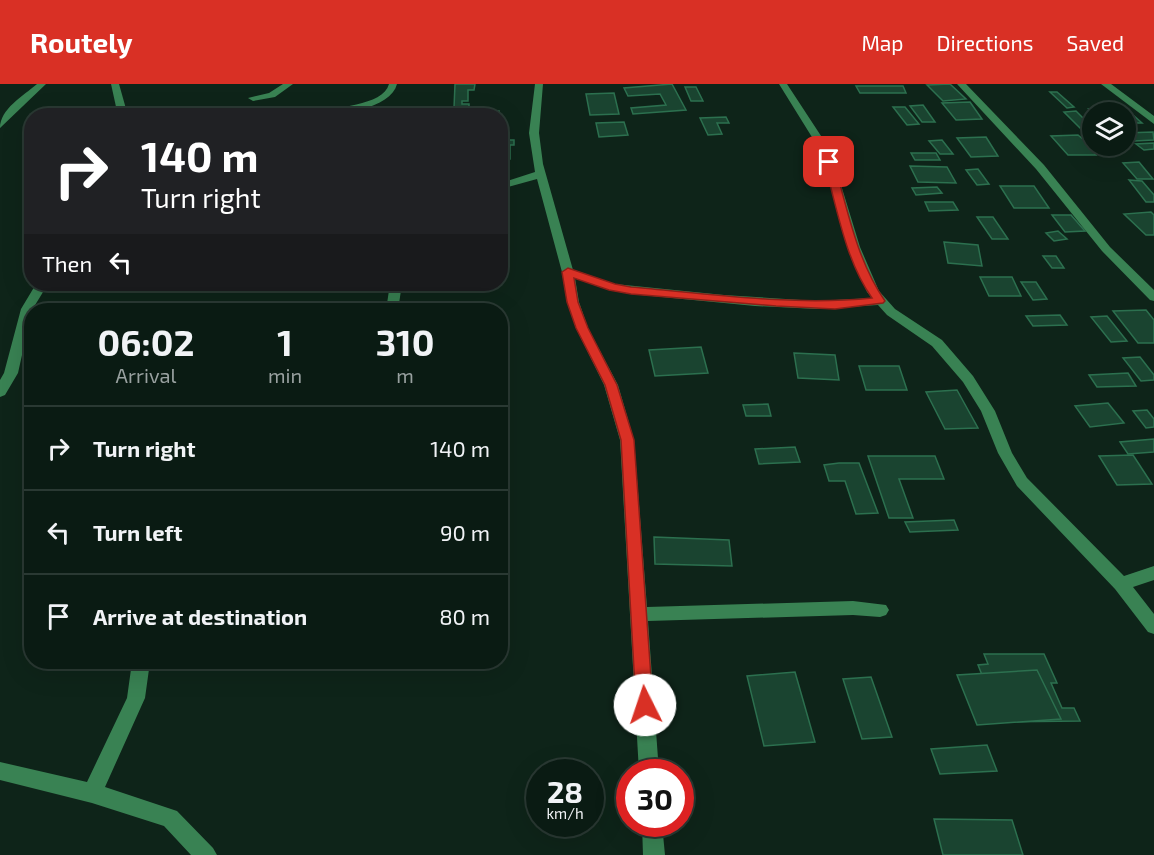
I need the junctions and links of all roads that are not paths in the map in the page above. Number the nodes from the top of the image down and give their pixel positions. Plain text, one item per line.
1 (42, 84) edge
2 (115, 84) edge
3 (289, 84) edge
4 (393, 84) edge
5 (539, 84) edge
6 (783, 84) edge
7 (961, 84) edge
8 (1106, 84) edge
9 (253, 98) dead end
10 (121, 108) edge
11 (350, 108) edge
12 (1154, 121) edge
13 (0, 125) edge
14 (541, 174) junction
15 (508, 184) edge
16 (568, 272) junction
17 (1154, 297) edge
18 (879, 301) junction
19 (24, 321) edge
20 (0, 392) edge
21 (1154, 573) edge
22 (1121, 584) junction
23 (880, 610) dead end
24 (639, 614) junction
25 (1154, 627) edge
26 (140, 669) edge
27 (648, 759) edge
28 (0, 771) edge
29 (92, 793) junction
30 (653, 837) edge
31 (206, 855) edge
32 (654, 855) edge

1 - 13 street
2 - 10 street
3 - 9 street
4 - 11 street
5 - 14 street
6 - 18 street
7 - 17 street
8 - 12 street
14 - 15 street
14 - 16 street
16 - 18 street
16 - 24 street
18 - 22 street
19 - 20 street
21 - 22 street
22 - 25 street
23 - 24 street
24 - 27 street
26 - 29 street
28 - 29 street
29 - 31 street
30 - 32 street

